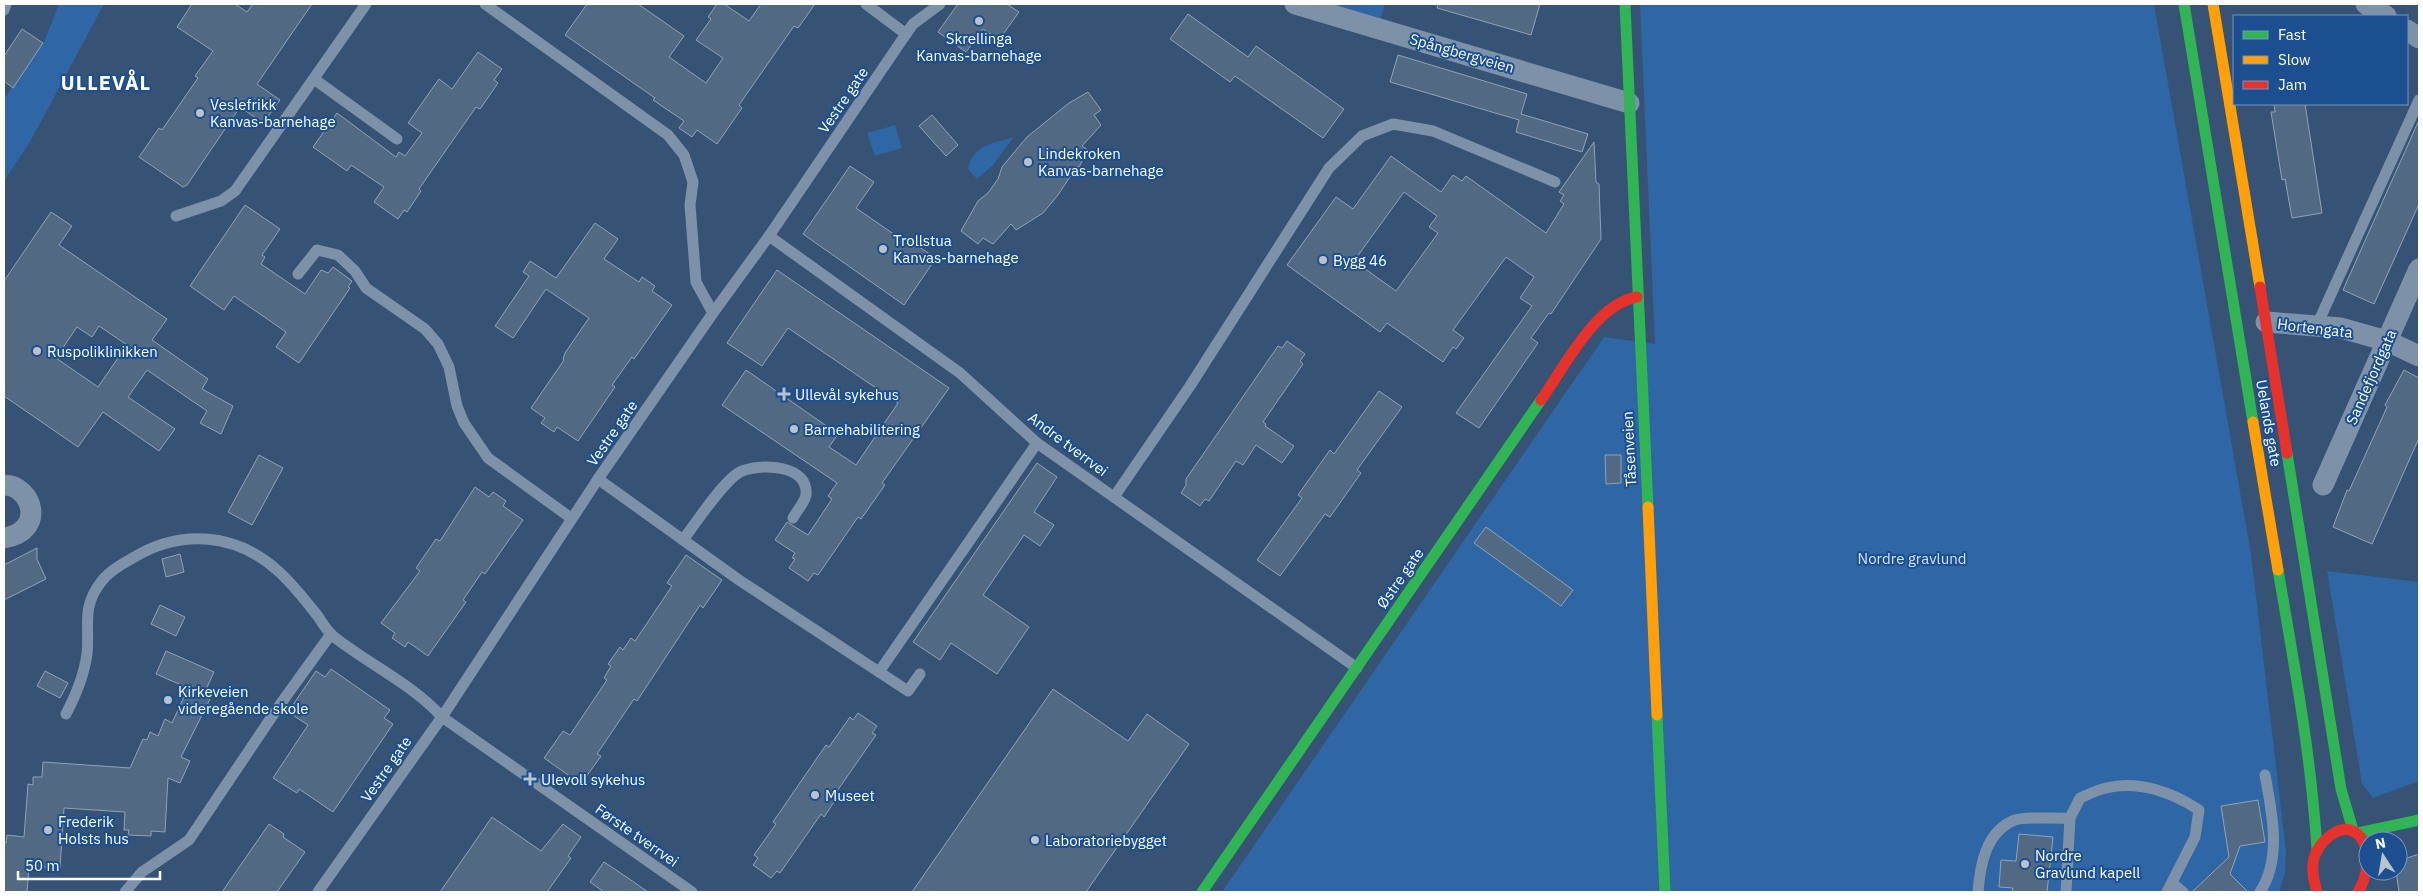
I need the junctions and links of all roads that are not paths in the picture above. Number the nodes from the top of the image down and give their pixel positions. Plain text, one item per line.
1 (6, 4) edge
2 (366, 4) edge
3 (485, 4) edge
4 (866, 4) edge
5 (940, 4) edge
6 (1295, 4) edge
7 (1625, 4) edge
8 (2184, 4) edge
9 (2213, 4) edge
10 (2366, 4) edge
11 (4, 10) edge
12 (2384, 15) edge
13 (2408, 31) edge
14 (906, 34) junction
15 (2419, 38) edge
16 (314, 79) junction
17 (2419, 100) edge
18 (1629, 102) junction
19 (397, 139) dead end
20 (1555, 182) dead end
21 (176, 216) dead end
22 (769, 236) junction
23 (2419, 269) edge
24 (298, 274) dead end
25 (1637, 297) junction
26 (713, 312) junction
27 (2266, 322) junction
28 (2317, 325) junction
29 (2387, 341) junction
30 (2419, 356) edge
31 (1037, 443) junction
32 (598, 479) junction
33 (4, 485) edge
34 (2322, 485) dead end
35 (1114, 497) junction
36 (571, 518) junction
37 (792, 518) dead end
38 (4, 538) edge
39 (683, 540) junction
40 (331, 634) junction
41 (1357, 668) junction
42 (879, 672) junction
43 (920, 674) dead end
44 (66, 714) dead end
45 (442, 717) junction
46 (2265, 775) dead end
47 (2070, 818) junction
48 (2419, 820) edge
49 (2355, 832) junction
50 (2358, 835) edge
51 (2317, 849) junction
52 (2169, 888) edge
53 (125, 892) edge
54 (318, 892) edge
55 (692, 892) edge
56 (1202, 892) edge
57 (1665, 892) edge
58 (1978, 892) edge
59 (2066, 892) edge
60 (2184, 892) edge
61 (2260, 892) edge
62 (2317, 892) edge

1 - 11 lane
2 - 16 lane
3 - 26 lane
4 - 14 lane
5 - 14 lane, Vestre gate
6 - 18 street, Spångbergveien
7 - 18 main road, Tåsenveien
8 - 51 main road, Uelands gate
9 - 27 main road, Uelands gate
10 - 12 street
13 - 15 street
14 - 22 lane, Vestre gate
16 - 19 lane
16 - 21 lane
17 - 28 lane
18 - 25 main road, Tåsenveien
20 - 35 lane
22 - 26 lane, Vestre gate
22 - 31 lane, Andre tverrvei
23 - 29 street, Sandefjordgata
24 - 36 lane
25 - 41 main road, Østre gate
25 - 57 main road, Tåsenveien
26 - 32 lane, Vestre gate
27 - 28 street, Hortengata
27 - 49 main road, Uelands gate
28 - 29 street, Hortengata
29 - 30 street, Hortengata
29 - 34 street, Sandefjordgata
31 - 35 lane, Andre tverrvei
31 - 42 lane
32 - 36 lane, Vestre gate
32 - 39 lane
33 - 38 street
35 - 41 lane, Andre tverrvei
36 - 45 lane, Vestre gate
37 - 39 lane
39 - 42 lane
40 - 44 lane, Første tverrvei
40 - 45 lane, Første tverrvei
40 - 53 lane
41 - 56 main road, Østre gate
42 - 43 lane
45 - 54 lane, Vestre gate
45 - 55 lane, Første tverrvei
46 - 61 lane
47 - 52 lane
47 - 58 lane
47 - 59 lane
48 - 49 main road
49 - 50 main road, Uelands gate
49 - 51 main road
51 - 62 main road, Uelands gate
52 - 60 lane

